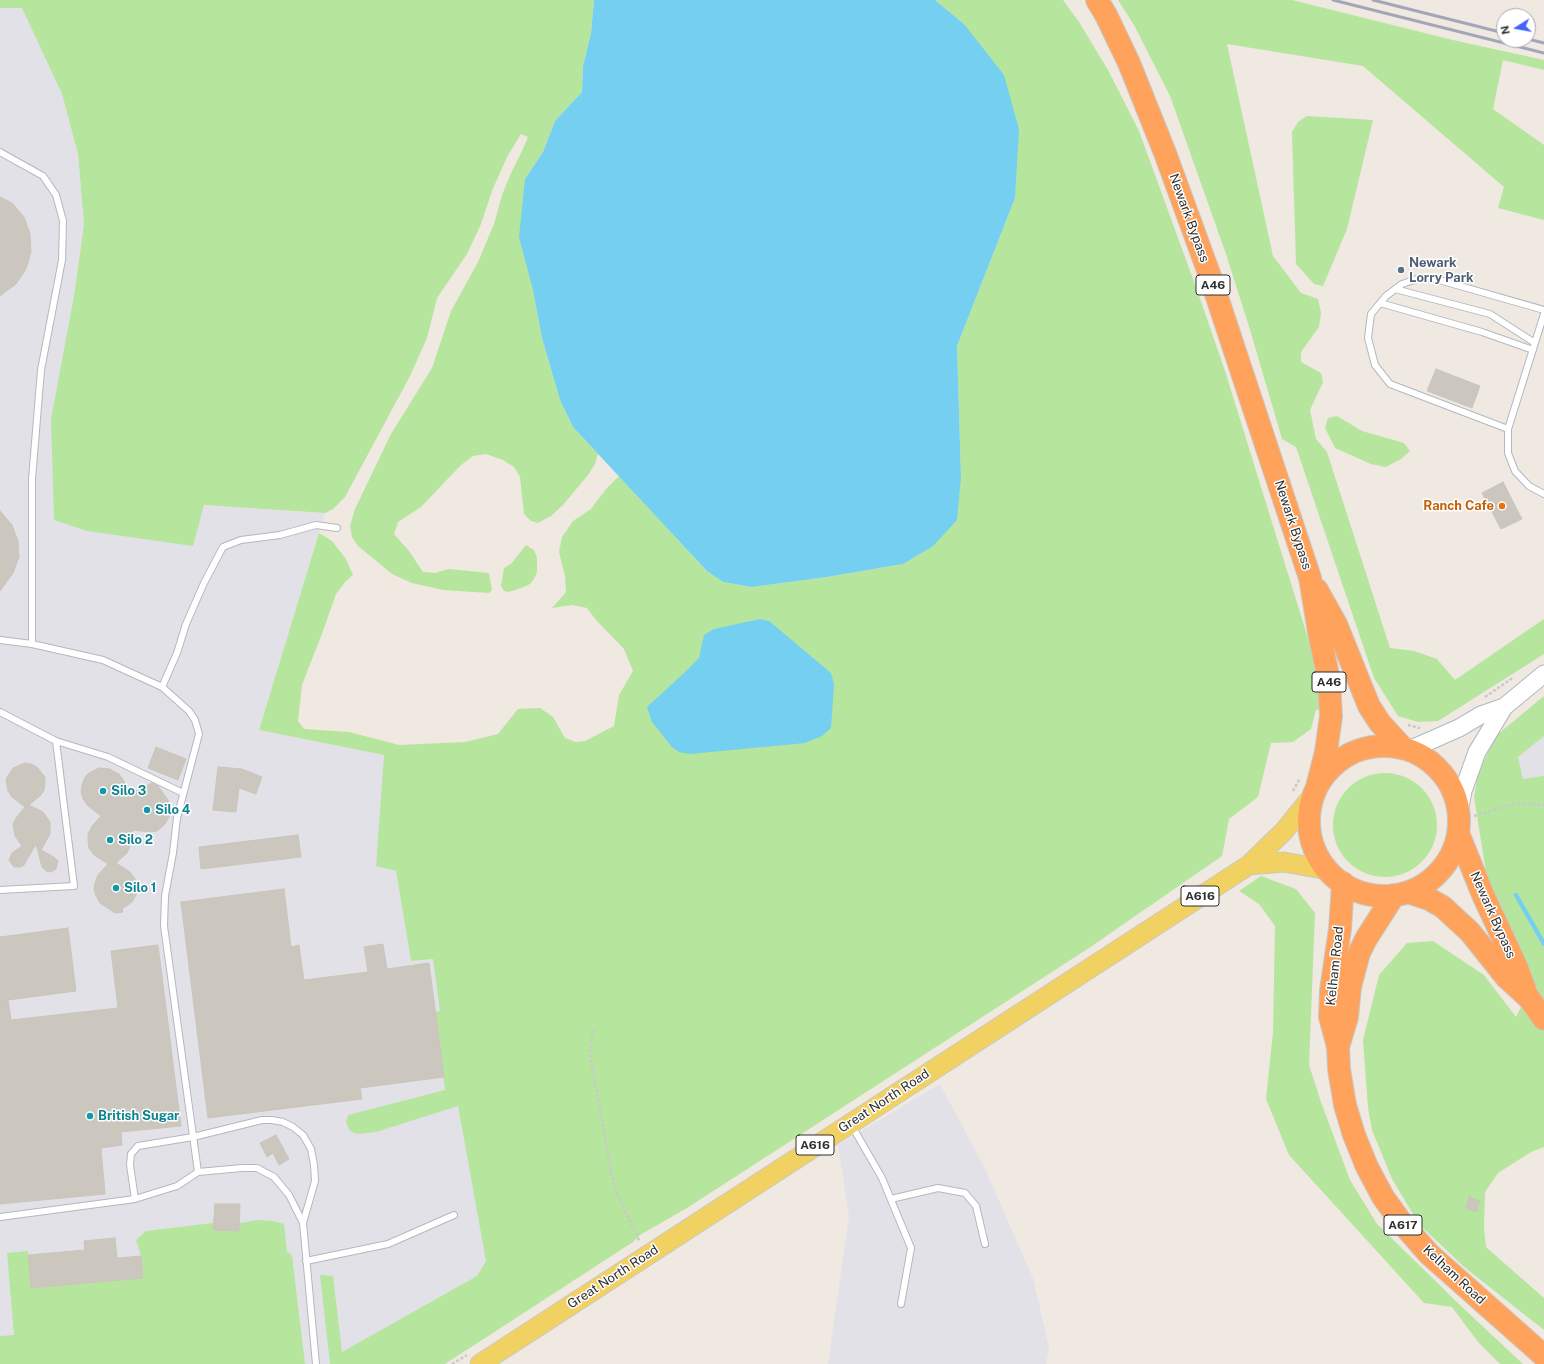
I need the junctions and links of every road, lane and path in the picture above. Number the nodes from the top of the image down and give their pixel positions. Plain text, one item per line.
1 (1097, 0) edge
2 (0, 152) edge
3 (1395, 289) junction
4 (1380, 303) junction
5 (1544, 310) edge
6 (1544, 314) edge
7 (1534, 347) junction
8 (1508, 429) junction
9 (1544, 494) edge
10 (337, 528) dead end
11 (1310, 578) junction
12 (0, 640) edge
13 (32, 644) junction
14 (1544, 674) edge
15 (162, 687) junction
16 (1504, 706) junction
17 (0, 712) edge
18 (56, 741) junction
19 (1406, 749) junction
20 (1316, 790) junction
21 (183, 793) junction
22 (1544, 805) edge
23 (1458, 822) junction
24 (1249, 865) junction
25 (1335, 877) junction
26 (0, 890) edge
27 (1401, 893) junction
28 (1528, 996) junction
29 (1544, 1019) edge
30 (593, 1030) dead end
31 (1338, 1047) junction
32 (850, 1123) junction
33 (193, 1137) junction
34 (198, 1172) junction
35 (135, 1199) junction
36 (891, 1199) junction
37 (454, 1215) dead end
38 (0, 1217) edge
39 (303, 1223) junction
40 (641, 1244) dead end
41 (985, 1244) dead end
42 (306, 1261) junction
43 (901, 1304) dead end
44 (1544, 1356) edge
45 (316, 1364) edge
46 (480, 1364) edge

1 - 11 highway, Newark Bypass / A46
2 - 13 lane
3 - 4 lane
3 - 5 lane
3 - 7 lane
4 - 7 lane
4 - 8 lane
6 - 7 lane
7 - 8 lane
8 - 9 lane
10 - 15 lane
11 - 19 highway, Newark Bypass / A46
11 - 20 highway, Newark Bypass / A46
12 - 13 lane
13 - 15 lane
14 - 16 main road
15 - 21 lane
16 - 19 main road
16 - 23 main road
17 - 18 lane
18 - 21 lane
18 - 26 lane
19 - 20 highway
19 - 23 highway, Newark Bypass
20 - 24 main road, Great North Road / A616
20 - 25 highway, Newark Bypass
21 - 33 lane
22 - 23 path
23 - 27 highway
23 - 28 highway, Newark Bypass
24 - 25 main road, Great North Road / A616
24 - 32 main road, Great North Road / A616
25 - 27 highway
25 - 31 highway, Kelham Road / A617
27 - 28 highway, Newark Bypass
27 - 31 highway, Kelham Road / A617
28 - 29 highway, Newark Bypass
30 - 40 path
31 - 44 highway, Kelham Road / A617
32 - 36 lane
32 - 46 main road, Great North Road / A616
33 - 34 lane
33 - 35 lane
33 - 39 lane
34 - 35 lane
34 - 39 lane
35 - 38 lane
36 - 41 lane
36 - 43 lane
37 - 42 lane
39 - 42 lane
42 - 45 lane

